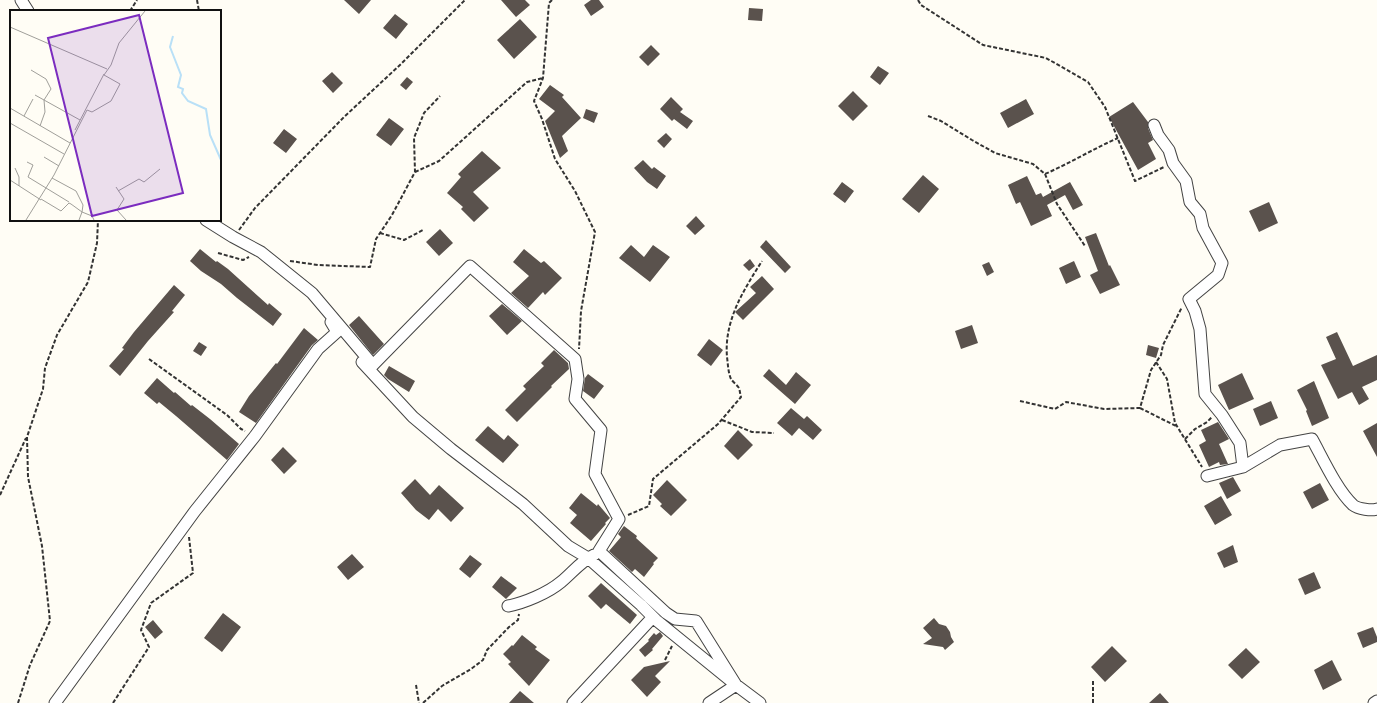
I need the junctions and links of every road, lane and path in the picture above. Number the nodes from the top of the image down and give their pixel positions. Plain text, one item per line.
1 (21, 0) edge
2 (137, 0) edge
3 (197, 0) edge
4 (465, 0) edge
5 (552, 0) edge
6 (918, 0) edge
7 (27, 10) edge
8 (131, 10) edge
9 (199, 10) edge
10 (543, 78) junction
11 (440, 96) dead end
12 (928, 116) dead end
13 (1154, 125) dead end
14 (1118, 138) junction
15 (1173, 163) junction
16 (415, 172) junction
17 (1045, 174) junction
18 (98, 221) edge
19 (208, 221) edge
20 (423, 230) dead end
21 (380, 233) junction
22 (233, 237) junction
23 (1085, 246) dead end
24 (261, 252) junction
25 (218, 253) dead end
26 (289, 261) dead end
27 (762, 261) dead end
28 (312, 293) junction
29 (1190, 302) junction
30 (338, 332) junction
31 (579, 356) dead end
32 (149, 359) dead end
33 (1156, 362) junction
34 (1020, 401) dead end
35 (1140, 408) junction
36 (1218, 411) junction
37 (722, 420) junction
38 (1177, 427) junction
39 (774, 433) dead end
40 (255, 436) junction
41 (27, 437) junction
42 (1185, 439) junction
43 (1243, 467) junction
44 (1207, 476) joint
45 (0, 494) edge
46 (1377, 509) edge
47 (619, 518) junction
48 (187, 522) junction
49 (599, 551) junction
50 (588, 558) junction
51 (520, 604) junction
52 (508, 606) dead end
53 (653, 617) junction
54 (1093, 679) dead end
55 (416, 685) dead end
56 (736, 686) junction
57 (1377, 701) edge
58 (18, 703) edge
59 (55, 703) edge
60 (113, 703) edge
61 (419, 703) edge
62 (423, 703) edge
63 (573, 703) edge
64 (709, 703) edge
65 (760, 703) edge
66 (1093, 703) edge
67 (1374, 703) edge

1 - 7 street
2 - 8 path
3 - 9 path
4 - 22 path
5 - 10 path
6 - 14 path
10 - 16 path
10 - 31 path
11 - 16 path
12 - 17 path
13 - 15 street
14 - 15 path
14 - 17 path
15 - 29 street
16 - 21 path
17 - 23 path
18 - 41 path
19 - 22 street
20 - 21 path
21 - 26 path
22 - 24 street
24 - 25 path
24 - 28 street
27 - 37 path
28 - 30 street
28 - 47 street
29 - 33 path
29 - 36 street
30 - 40 street
30 - 50 street
32 - 40 path
33 - 35 path
33 - 38 path
34 - 35 path
35 - 38 path
36 - 42 path
36 - 43 street
37 - 39 path
37 - 47 path
38 - 42 path
40 - 48 street
41 - 45 path
41 - 58 path
42 - 44 path
43 - 44 street
43 - 46 street
47 - 49 street
48 - 59 street
48 - 60 path
49 - 50 street
49 - 56 street
50 - 51 street
50 - 53 street
51 - 52 street
51 - 62 path
53 - 56 street
53 - 63 street
54 - 66 path
55 - 61 path
56 - 64 street
56 - 65 street
57 - 67 street

